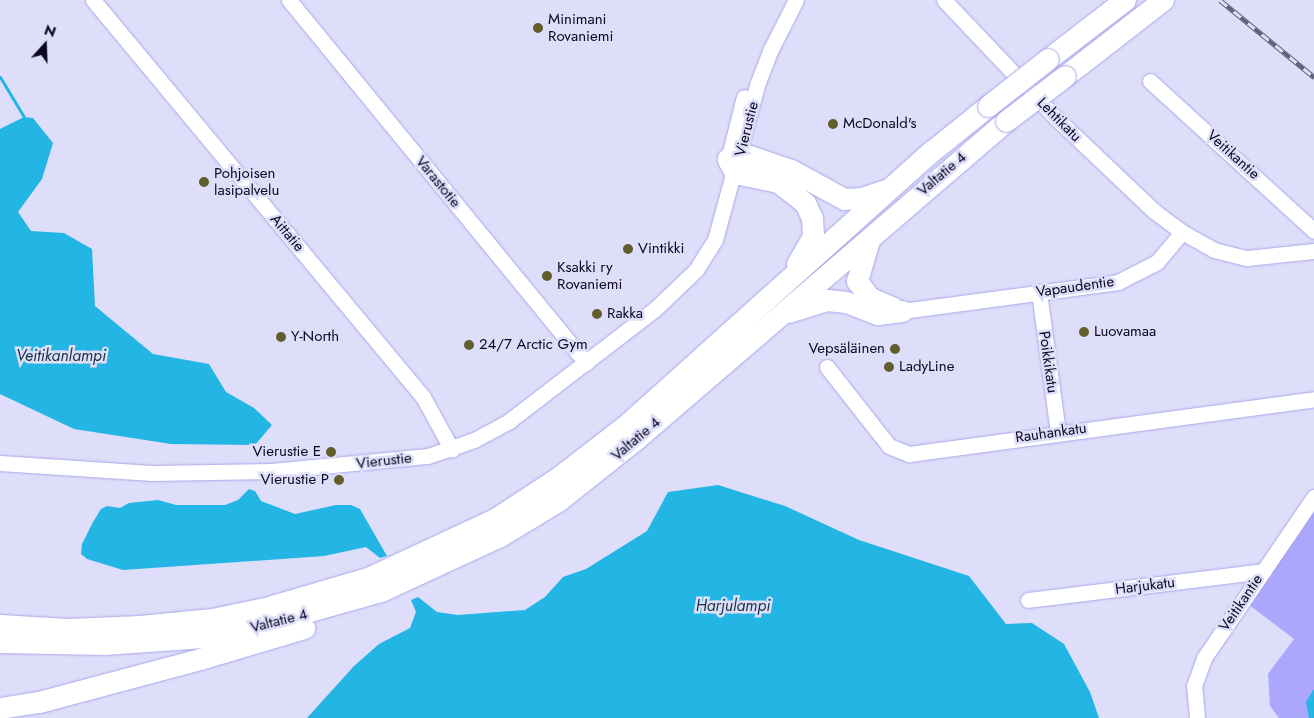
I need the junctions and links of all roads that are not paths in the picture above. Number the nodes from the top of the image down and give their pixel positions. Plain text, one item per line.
1 (94, 0) edge
2 (289, 0) edge
3 (785, 0) edge
4 (796, 0) edge
5 (944, 0) edge
6 (1125, 0) edge
7 (1157, 4) edge
8 (1150, 80) dead end
9 (735, 162) junction
10 (893, 186) junction
11 (1314, 231) edge
12 (1182, 232) junction
13 (869, 240) junction
14 (1314, 251) edge
15 (783, 285) junction
16 (1039, 292) junction
17 (865, 303) junction
18 (902, 311) joint
19 (766, 325) junction
20 (586, 364) junction
21 (828, 367) dead end
22 (1314, 399) edge
23 (1058, 432) junction
24 (452, 450) junction
25 (0, 463) edge
26 (1314, 497) edge
27 (1263, 571) junction
28 (381, 591) junction
29 (1028, 600) dead end
30 (0, 625) edge
31 (0, 642) edge
32 (0, 708) edge
33 (1196, 718) edge

1 - 24 street, Aittatie
2 - 20 street, Varastotie
3 - 9 street, Vierustie
4 - 9 street, Vierustie
5 - 12 street, Lehtikatu
6 - 10 highway, Valtatie 4, bridge
7 - 13 highway, Valtatie 4, bridge
8 - 11 street, Veitikantie
9 - 10 highway
9 - 15 highway
9 - 20 street, Vierustie
10 - 15 highway, Valtatie 4
12 - 14 street
12 - 16 street, Vapaudentie
13 - 17 highway
13 - 19 highway, Valtatie 4
15 - 30 highway, Valtatie 4
16 - 18 street, Vapaudentie
16 - 23 street, Poikkikatu
17 - 18 highway
17 - 19 highway
19 - 28 highway, Valtatie 4
20 - 24 street, Vierustie
21 - 23 street, Rauhankatu
22 - 23 street, Rauhankatu
24 - 25 street, Vierustie
26 - 27 street, Veitikantie
27 - 29 street, Harjukatu
27 - 33 street, Veitikantie
28 - 31 highway, Valtatie 4
28 - 32 highway

